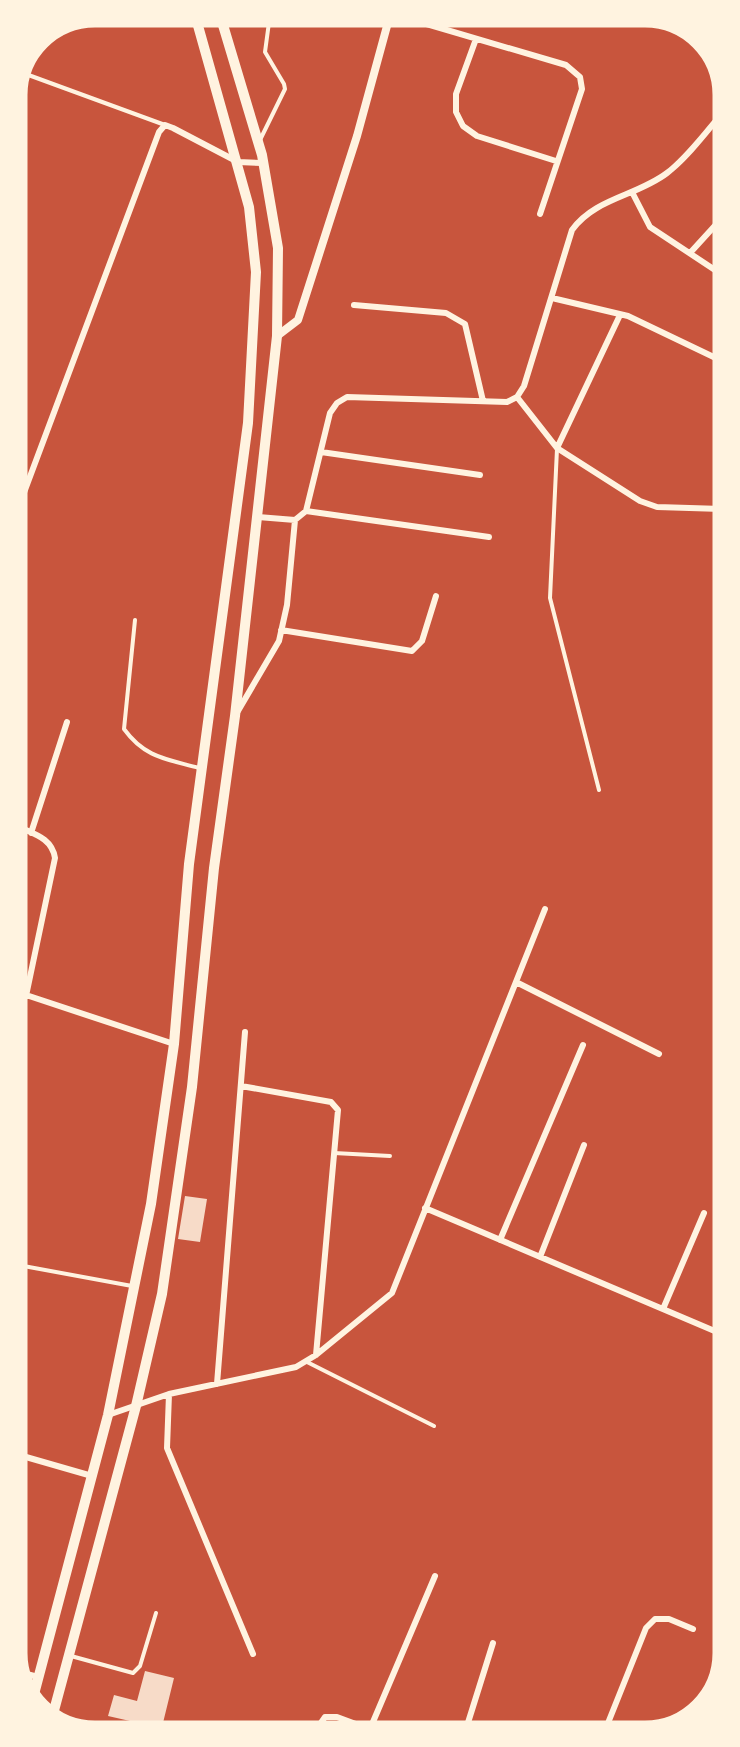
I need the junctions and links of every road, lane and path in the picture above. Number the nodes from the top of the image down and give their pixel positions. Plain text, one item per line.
1 (198, 26) edge
2 (223, 26) edge
3 (269, 26) edge
4 (387, 26) edge
5 (433, 26) edge
6 (476, 39) junction
7 (29, 75) edge
8 (714, 123) edge
9 (165, 125) junction
10 (259, 144) junction
11 (556, 161) junction
12 (238, 162) junction
13 (263, 163) junction
14 (632, 192) junction
15 (540, 214) dead end
16 (714, 227) edge
17 (690, 253) junction
18 (714, 269) edge
19 (552, 298) junction
20 (354, 305) dead end
21 (620, 315) junction
22 (277, 336) junction
23 (714, 357) edge
24 (517, 397) junction
25 (483, 401) junction
26 (557, 448) junction
27 (321, 453) junction
28 (480, 475) dead end
29 (26, 487) edge
30 (714, 509) edge
31 (306, 511) junction
32 (258, 517) junction
33 (295, 520) junction
34 (489, 537) dead end
35 (436, 596) dead end
36 (135, 620) dead end
37 (281, 630) junction
38 (235, 716) junction
39 (67, 722) dead end
40 (203, 769) junction
41 (599, 790) dead end
42 (26, 830) edge
43 (31, 833) junction
44 (545, 909) dead end
45 (516, 982) junction
46 (26, 996) joint
47 (245, 1032) dead end
48 (174, 1044) junction
49 (583, 1045) dead end
50 (659, 1054) dead end
51 (241, 1086) junction
52 (584, 1145) dead end
53 (334, 1153) junction
54 (390, 1156) dead end
55 (425, 1208) junction
56 (704, 1213) dead end
57 (500, 1240) junction
58 (540, 1257) junction
59 (26, 1266) edge
60 (136, 1286) junction
61 (663, 1309) junction
62 (714, 1331) edge
63 (316, 1355) junction
64 (306, 1362) junction
65 (217, 1384) junction
66 (169, 1394) junction
67 (136, 1406) junction
68 (108, 1415) junction
69 (434, 1426) dead end
70 (26, 1457) edge
71 (92, 1476) junction
72 (435, 1576) dead end
73 (156, 1613) dead end
74 (693, 1629) dead end
75 (493, 1643) dead end
76 (252, 1654) dead end
77 (67, 1655) junction
78 (29, 1675) edge
79 (38, 1677) junction
80 (36, 1687) edge
81 (54, 1708) edge
82 (322, 1721) edge
83 (349, 1721) edge
84 (375, 1722) edge
85 (468, 1722) edge
86 (608, 1722) edge

1 - 12 main road
2 - 10 main road
3 - 10 lane
4 - 22 street
5 - 6 street
6 - 11 street
6 - 11 street
7 - 9 lane
8 - 14 street
9 - 12 street
9 - 29 street
10 - 13 main road
11 - 15 street
12 - 13 street
12 - 40 main road
13 - 22 main road
14 - 17 street
14 - 19 street
16 - 17 street
17 - 18 street
19 - 21 street
19 - 24 street
20 - 25 street
21 - 23 street
21 - 26 street
22 - 32 main road
24 - 25 street
24 - 26 street
25 - 27 street
26 - 30 street
26 - 41 lane
27 - 28 street
27 - 31 street
31 - 33 street
31 - 34 street
32 - 33 street
32 - 38 main road
33 - 37 street
35 - 37 street
36 - 40 lane
37 - 38 street
38 - 67 main road
39 - 43 street
40 - 48 main road
42 - 43 street
43 - 46 street
44 - 45 street
45 - 50 street
45 - 55 street
46 - 48 street
47 - 51 street
48 - 60 main road
49 - 57 street
51 - 53 street
51 - 65 street
52 - 58 street
53 - 54 lane
53 - 63 street
55 - 57 street
55 - 63 street
56 - 61 street
57 - 58 street
58 - 61 street
59 - 60 lane
60 - 68 main road
61 - 62 street
63 - 64 street
64 - 65 street
64 - 69 lane
65 - 66 street
66 - 67 street
66 - 76 street
67 - 68 street
67 - 77 main road
68 - 71 main road
70 - 71 street
71 - 79 main road
72 - 84 street
73 - 77 lane
74 - 86 street
75 - 85 street
77 - 81 main road
78 - 79 street
79 - 80 main road
82 - 83 street

